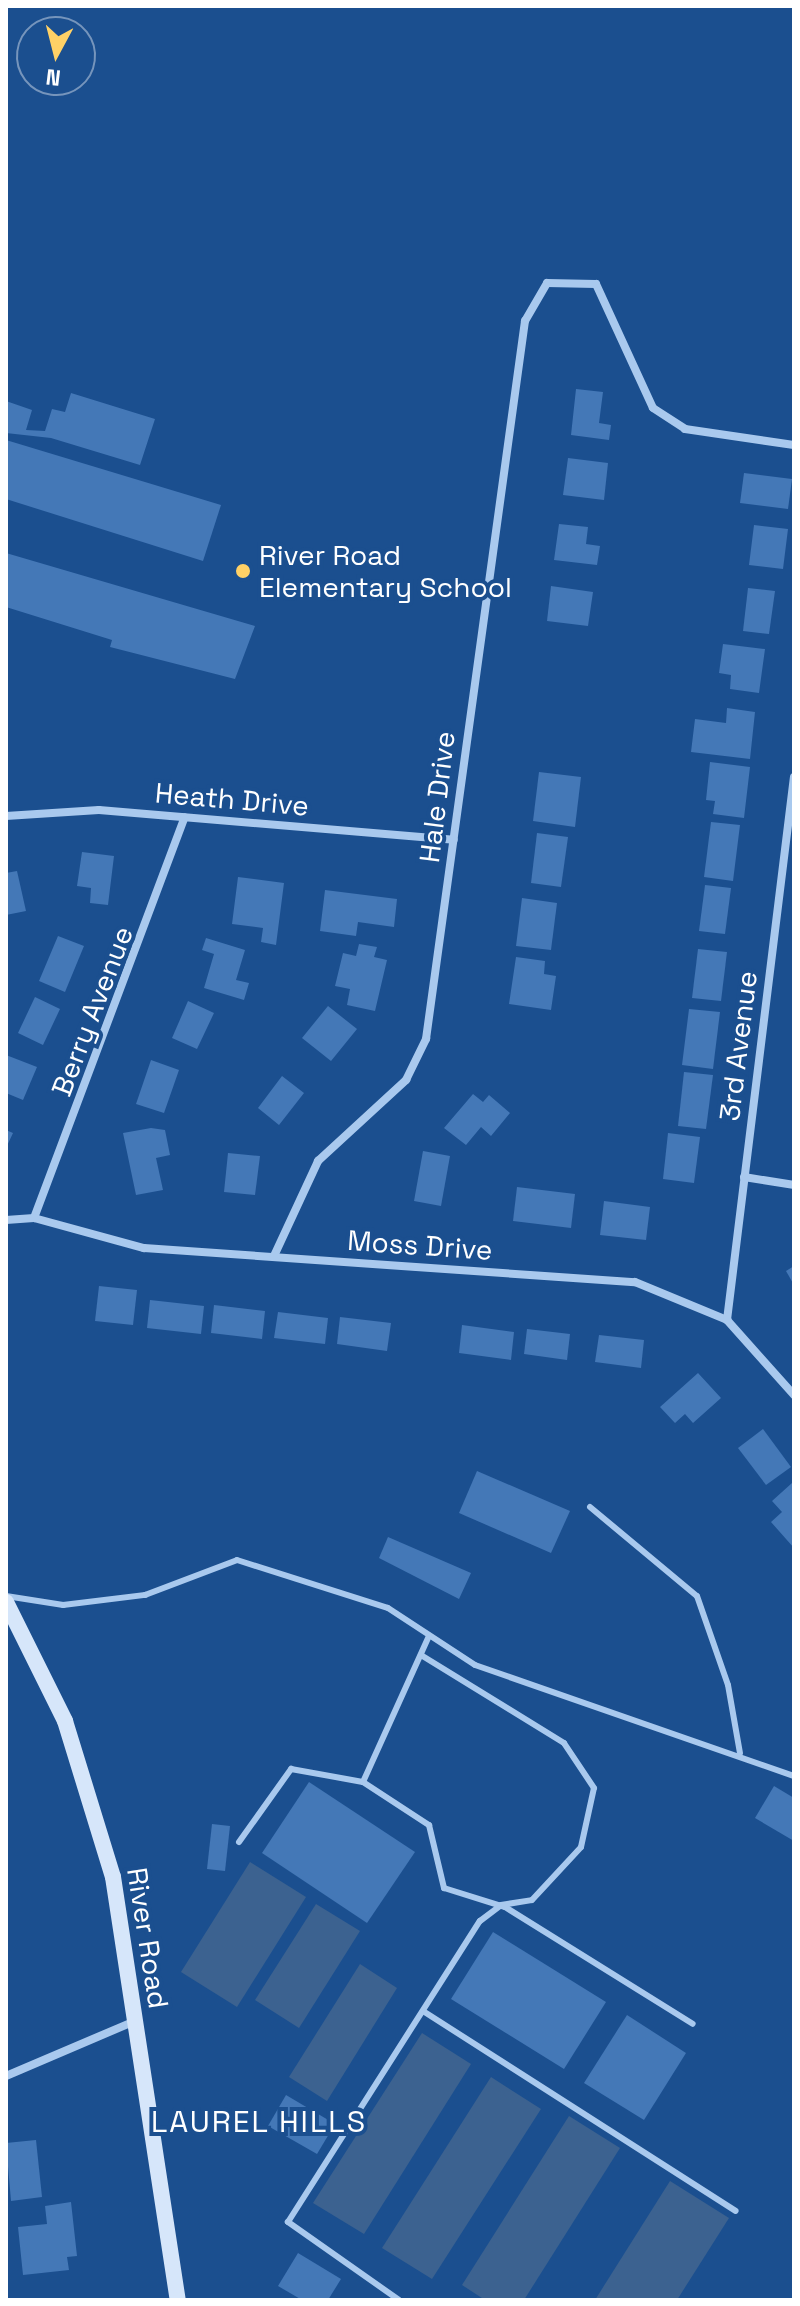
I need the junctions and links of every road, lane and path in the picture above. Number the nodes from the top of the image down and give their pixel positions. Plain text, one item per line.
1 (794, 445) edge
2 (794, 777) edge
3 (6, 816) edge
4 (185, 817) junction
5 (454, 840) junction
6 (744, 1177) junction
7 (794, 1185) edge
8 (34, 1218) junction
9 (6, 1220) edge
10 (274, 1256) junction
11 (727, 1320) junction
12 (794, 1395) edge
13 (590, 1507) dead end
14 (6, 1599) edge
15 (429, 1636) junction
16 (421, 1655) junction
17 (740, 1753) junction
18 (794, 1776) edge
19 (363, 1782) junction
20 (239, 1842) dead end
21 (501, 1905) junction
22 (423, 2011) junction
23 (135, 2020) junction
24 (693, 2024) dead end
25 (6, 2076) edge
26 (736, 2211) dead end
27 (178, 2300) edge
28 (399, 2300) edge

1 - 5 street, Hale Drive
2 - 6 street, 3rd Avenue
3 - 4 street, Heath Drive
4 - 5 street, Heath Drive
4 - 8 street, Berry Avenue
5 - 10 street, Hale Drive
6 - 7 street
6 - 11 street, 3rd Avenue
8 - 9 street, Moss Drive
8 - 10 street, Moss Drive
10 - 11 street, Moss Drive
11 - 12 street, Moss Drive
13 - 17 lane
14 - 15 lane
14 - 23 main road, River Road
15 - 16 lane
15 - 17 lane
16 - 19 lane
16 - 21 lane
17 - 18 lane
19 - 20 lane
19 - 21 lane
21 - 22 lane
21 - 24 lane
22 - 26 lane
22 - 28 lane
23 - 25 street
23 - 27 main road, River Road

